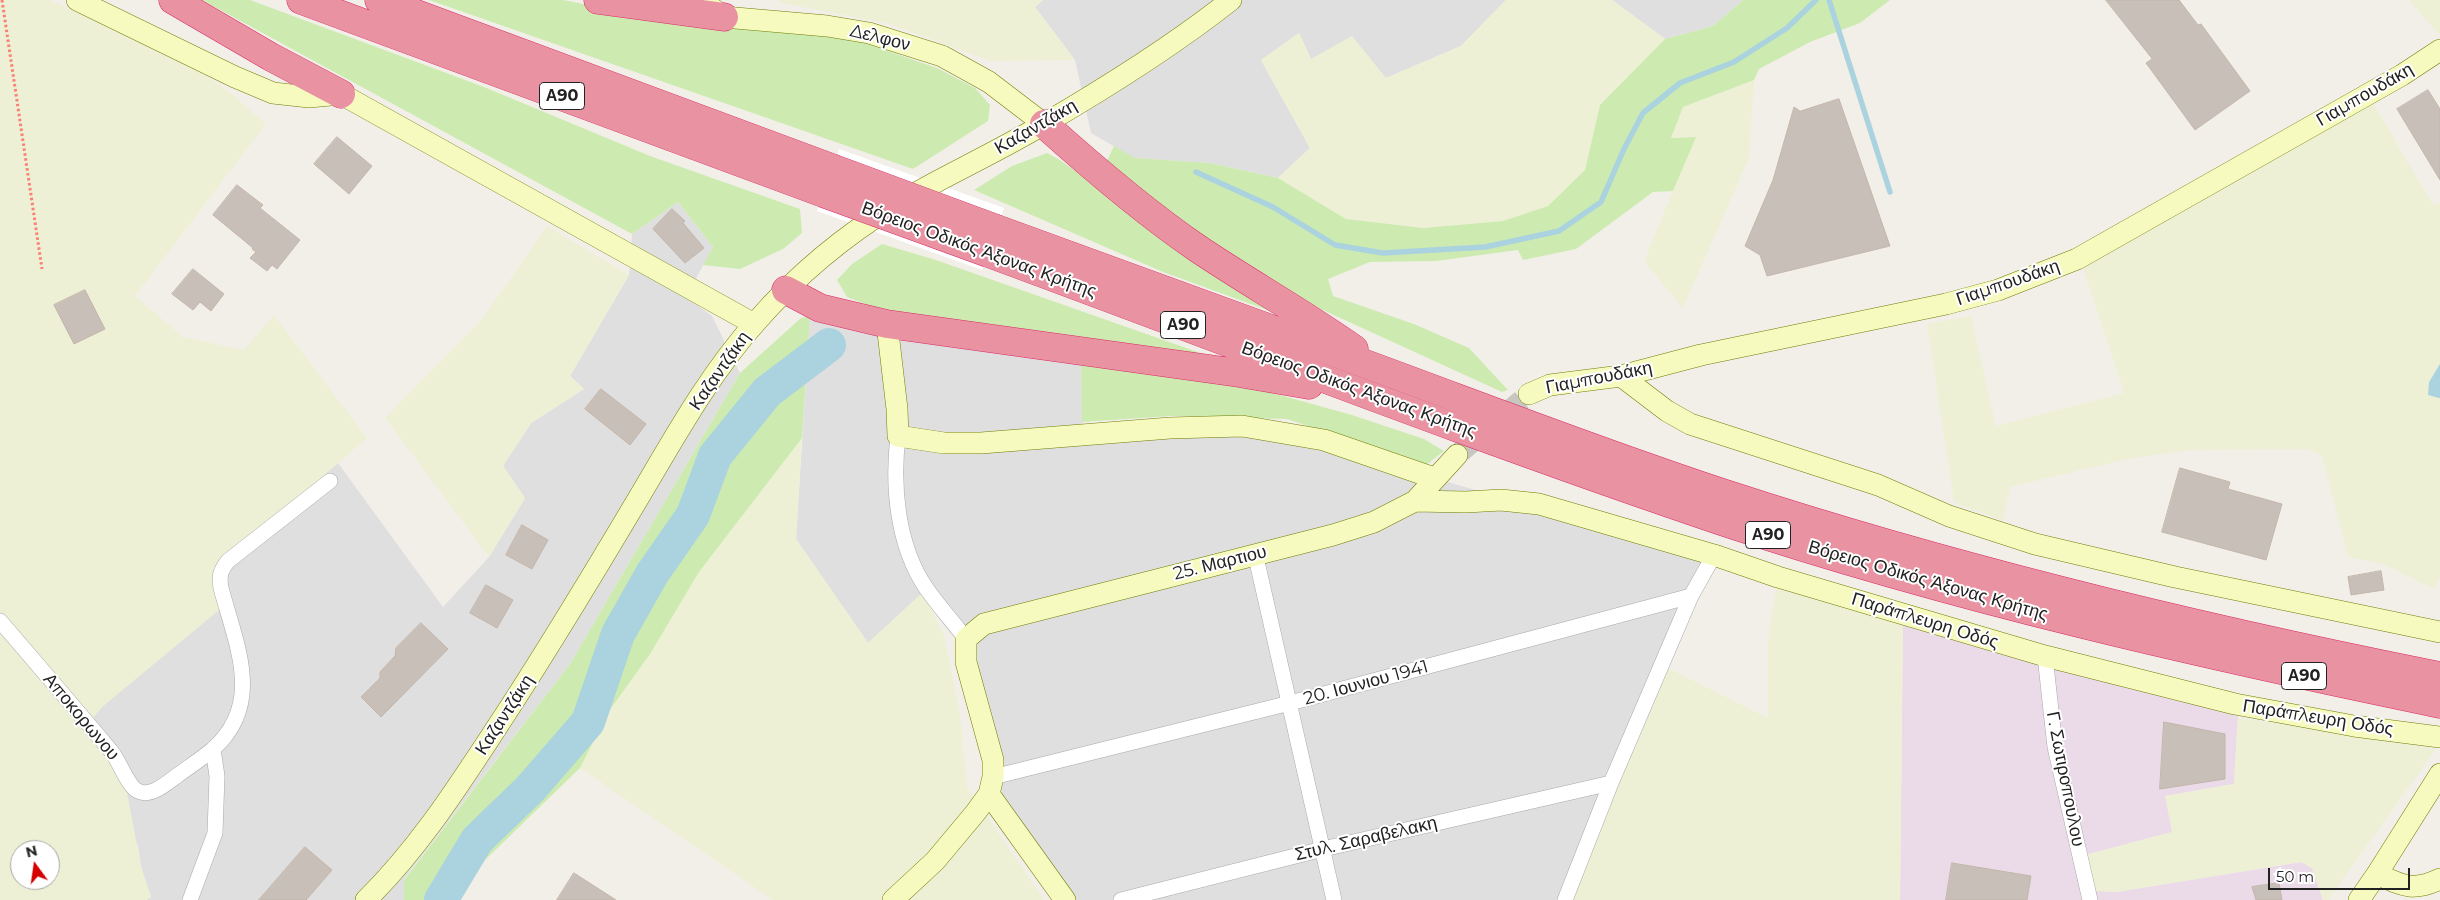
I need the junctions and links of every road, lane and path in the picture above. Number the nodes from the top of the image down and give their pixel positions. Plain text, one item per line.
1 (2, 0) edge
2 (77, 0) edge
3 (173, 0) edge
4 (301, 0) edge
5 (379, 0) edge
6 (598, 0) edge
7 (701, 0) edge
8 (1232, 0) edge
9 (724, 17) junction
10 (2440, 50) edge
11 (342, 94) junction
12 (1044, 124) junction
13 (828, 180) junction
14 (992, 241) junction
15 (42, 269) dead end
16 (786, 290) junction
17 (754, 324) junction
18 (887, 324) junction
19 (1381, 369) junction
20 (1621, 376) junction
21 (1529, 394) tunnel mouth
22 (1377, 397) junction
23 (898, 436) junction
24 (1457, 455) tunnel mouth
25 (1434, 478) junction
26 (330, 481) dead end
27 (1415, 500) junction
28 (1255, 553) junction
29 (1714, 555) junction
30 (1691, 596) junction
31 (0, 621) edge
32 (2440, 632) edge
33 (966, 639) junction
34 (2044, 656) junction
35 (2440, 676) edge
36 (1290, 703) junction
37 (2440, 704) edge
38 (2440, 736) edge
39 (213, 749) junction
40 (2440, 774) edge
41 (1611, 784) junction
42 (991, 785) junction
43 (1322, 848) junction
44 (2377, 874) junction
45 (2440, 879) edge
46 (190, 900) edge
47 (366, 900) edge
48 (893, 900) edge
49 (1065, 900) edge
50 (1121, 900) edge
51 (1334, 900) edge
52 (1564, 900) edge
53 (2090, 900) edge
54 (2358, 900) edge

1 - 15 path
2 - 11 main road
3 - 11 highway
4 - 13 highway, Βόρειος Οδικός Άξονας Κρήτης / Α90
5 - 13 highway, Βόρειος Οδικός Άξονας Κρήτης / Α90
6 - 9 highway
7 - 9 main road
8 - 12 main road, Καζαντζάκη
9 - 12 main road, Δελφον
10 - 20 main road, Γιαμπουδάκη
11 - 17 main road
12 - 16 main road, Καζαντζάκη
12 - 19 highway
13 - 14 highway, Βόρειος Οδικός Άξονας Κρήτης / Α90, bridge
14 - 19 highway, Βόρειος Οδικός Άξονας Κρήτης / Α90
14 - 22 highway, Βόρειος Οδικός Άξονας Κρήτης / Α90
16 - 17 main road, Καζαντζάκη
16 - 18 highway
17 - 47 main road, Καζαντζάκη
18 - 22 highway
18 - 23 main road
19 - 35 highway, Βόρειος Οδικός Άξονας Κρήτης / Α90
20 - 21 main road, Γιαμπουδάκη
20 - 32 main road
22 - 37 highway, Βόρειος Οδικός Άξονας Κρήτης / Α90
23 - 25 main road
23 - 33 street
24 - 25 main road, 25. Μαρτιου
25 - 27 main road, 25. Μαρτιου
26 - 39 street, Αποκορωνου
27 - 28 main road, 25. Μαρτιου
27 - 29 main road, Παράπλευρη Οδός
28 - 33 main road, 25. Μαρτιου
28 - 36 street
29 - 30 street
29 - 34 main road, Παράπλευρη Οδός
30 - 36 street, 20. Ιουνιου 1941
30 - 41 street
31 - 39 street, Αποκορωνου
33 - 42 main road
34 - 38 main road, Παράπλευρη Οδός
34 - 53 street, Γ. Σωτιροπουλου
36 - 42 street, 20. Ιουνιου 1941
36 - 43 street
39 - 46 street
40 - 44 main road
41 - 43 street, Στυλ. Σαραβελακη
41 - 52 street
42 - 48 main road
42 - 49 main road
43 - 50 street, Στυλ. Σαραβελακη
43 - 51 street
44 - 45 main road
44 - 54 main road

